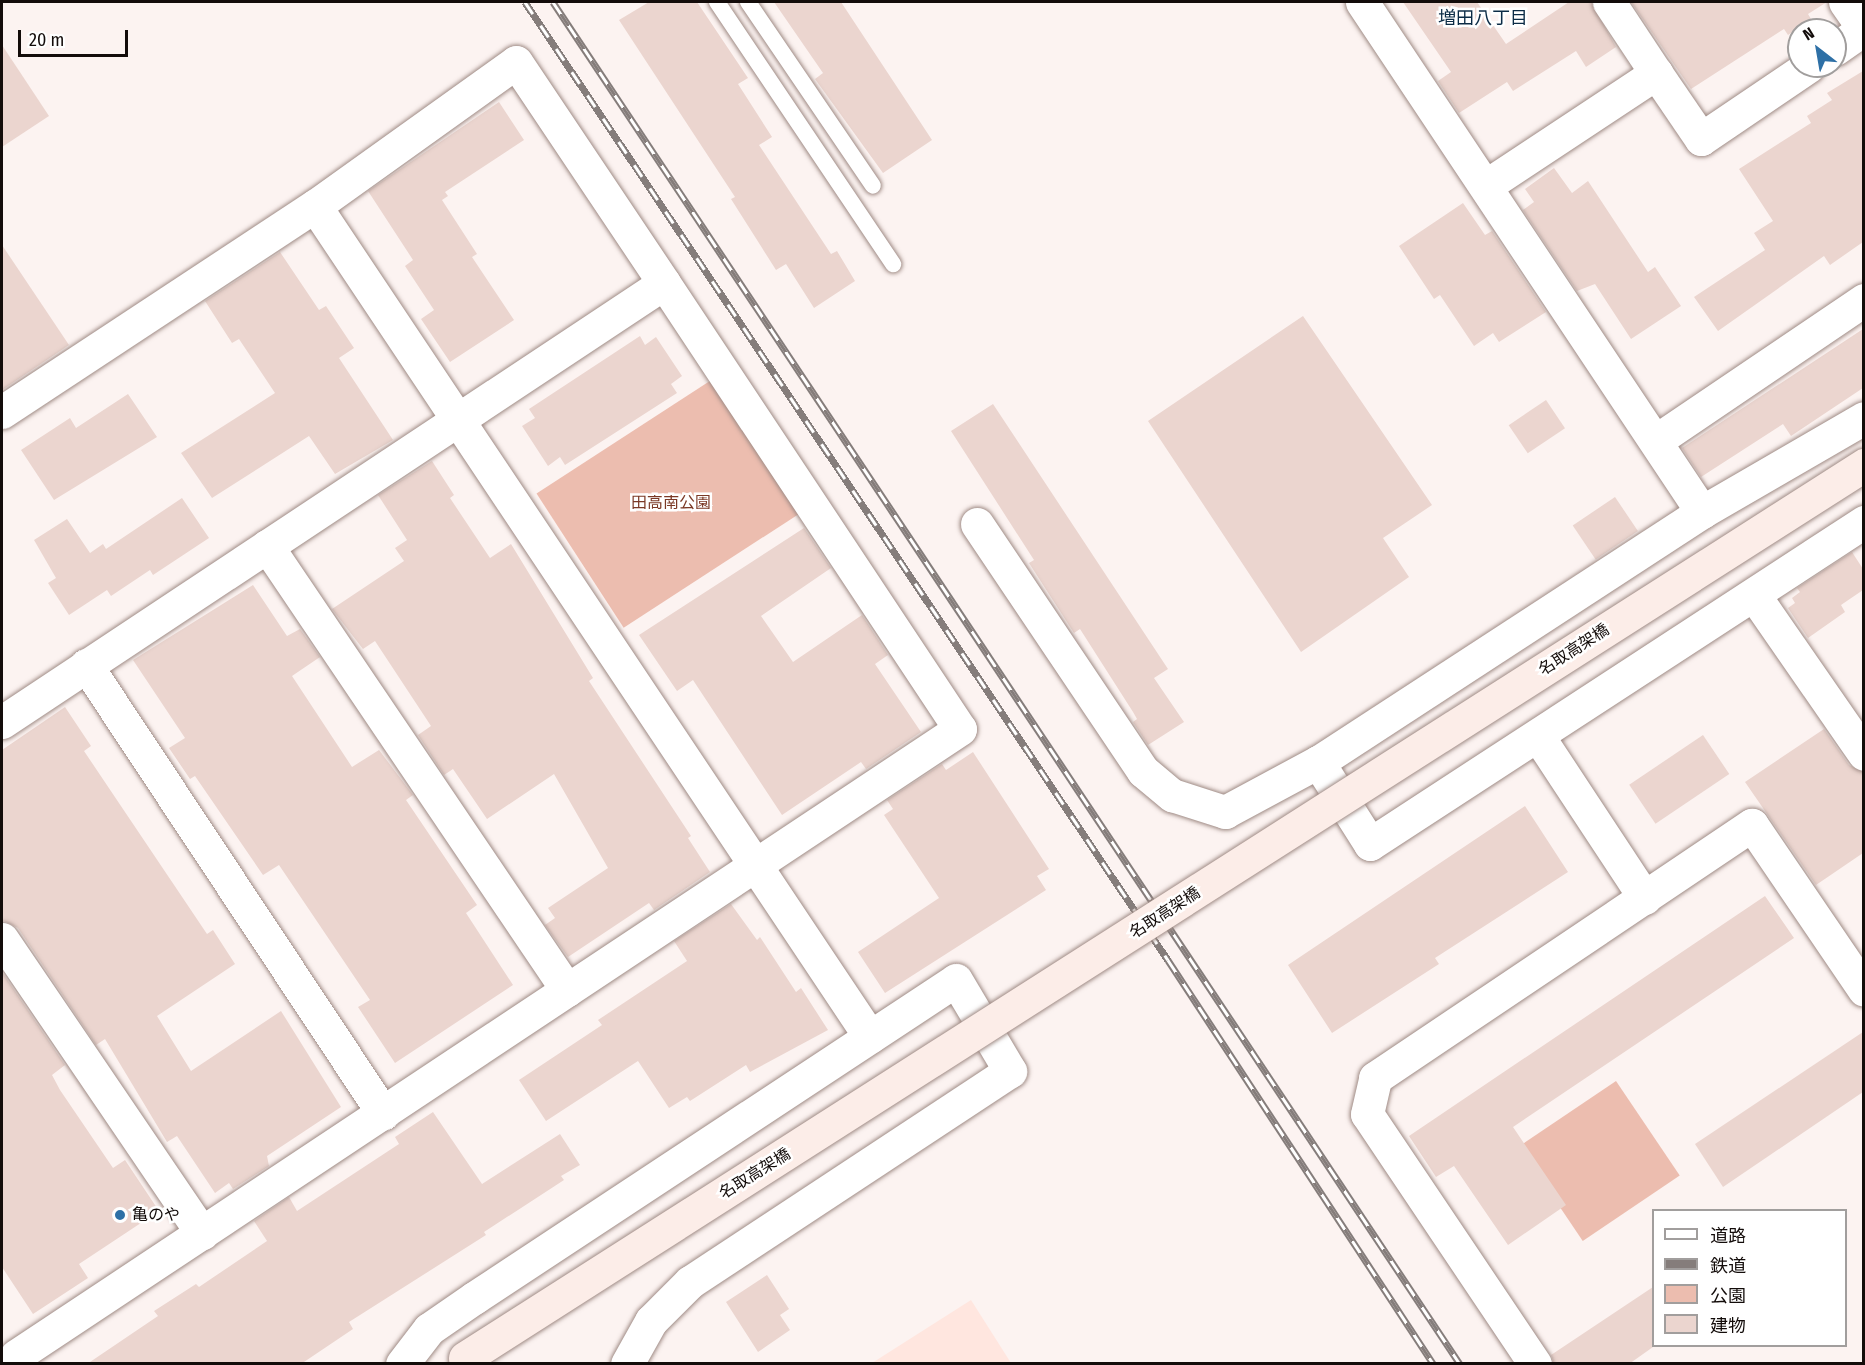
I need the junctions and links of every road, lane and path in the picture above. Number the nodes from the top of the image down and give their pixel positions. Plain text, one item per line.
1 (717, 2) edge
2 (748, 2) edge
3 (1362, 2) edge
4 (1609, 2) edge
5 (1845, 2) edge
6 (1847, 40) edge
7 (1656, 73) junction
8 (1791, 78) edge
9 (1487, 185) junction
10 (873, 186) dead end
11 (315, 206) junction
12 (893, 264) dead end
13 (664, 283) junction
14 (1863, 300) edge
15 (2, 412) edge
16 (1863, 418) edge
17 (458, 420) junction
18 (1657, 440) junction
19 (1863, 465) edge
20 (1702, 512) junction
21 (1863, 522) edge
22 (978, 524) dead end
23 (267, 546) junction
24 (1754, 595) junction
25 (86, 666) junction
26 (2, 722) edge
27 (1538, 736) junction
28 (1863, 754) edge
29 (1318, 762) junction
30 (756, 865) junction
31 (1645, 898) junction
32 (2, 939) edge
33 (567, 990) junction
34 (1863, 990) edge
35 (870, 1037) junction
36 (383, 1113) junction
37 (202, 1233) junction
38 (13, 1352) edge
39 (465, 1358) dead end
40 (402, 1364) edge
41 (627, 1364) edge
42 (1535, 1364) edge

1 - 12 lane
2 - 10 lane
3 - 9 street
4 - 7 street
5 - 6 street
7 - 8 street
7 - 9 street
9 - 18 street
11 - 13 street
11 - 15 street
11 - 17 street
13 - 17 street
13 - 30 street
14 - 18 street
16 - 20 street
17 - 23 street
17 - 30 street
18 - 20 street
19 - 39 main road, 名取高架橋, bridge
20 - 29 street
21 - 24 street
22 - 29 street
23 - 25 street
23 - 33 street
24 - 27 street
24 - 28 street
25 - 26 street
25 - 36 street
27 - 29 street
27 - 31 street
30 - 33 street
30 - 35 street
31 - 34 street
31 - 42 street
32 - 37 street
33 - 36 street
35 - 40 street
35 - 41 street
36 - 37 street
37 - 38 street

